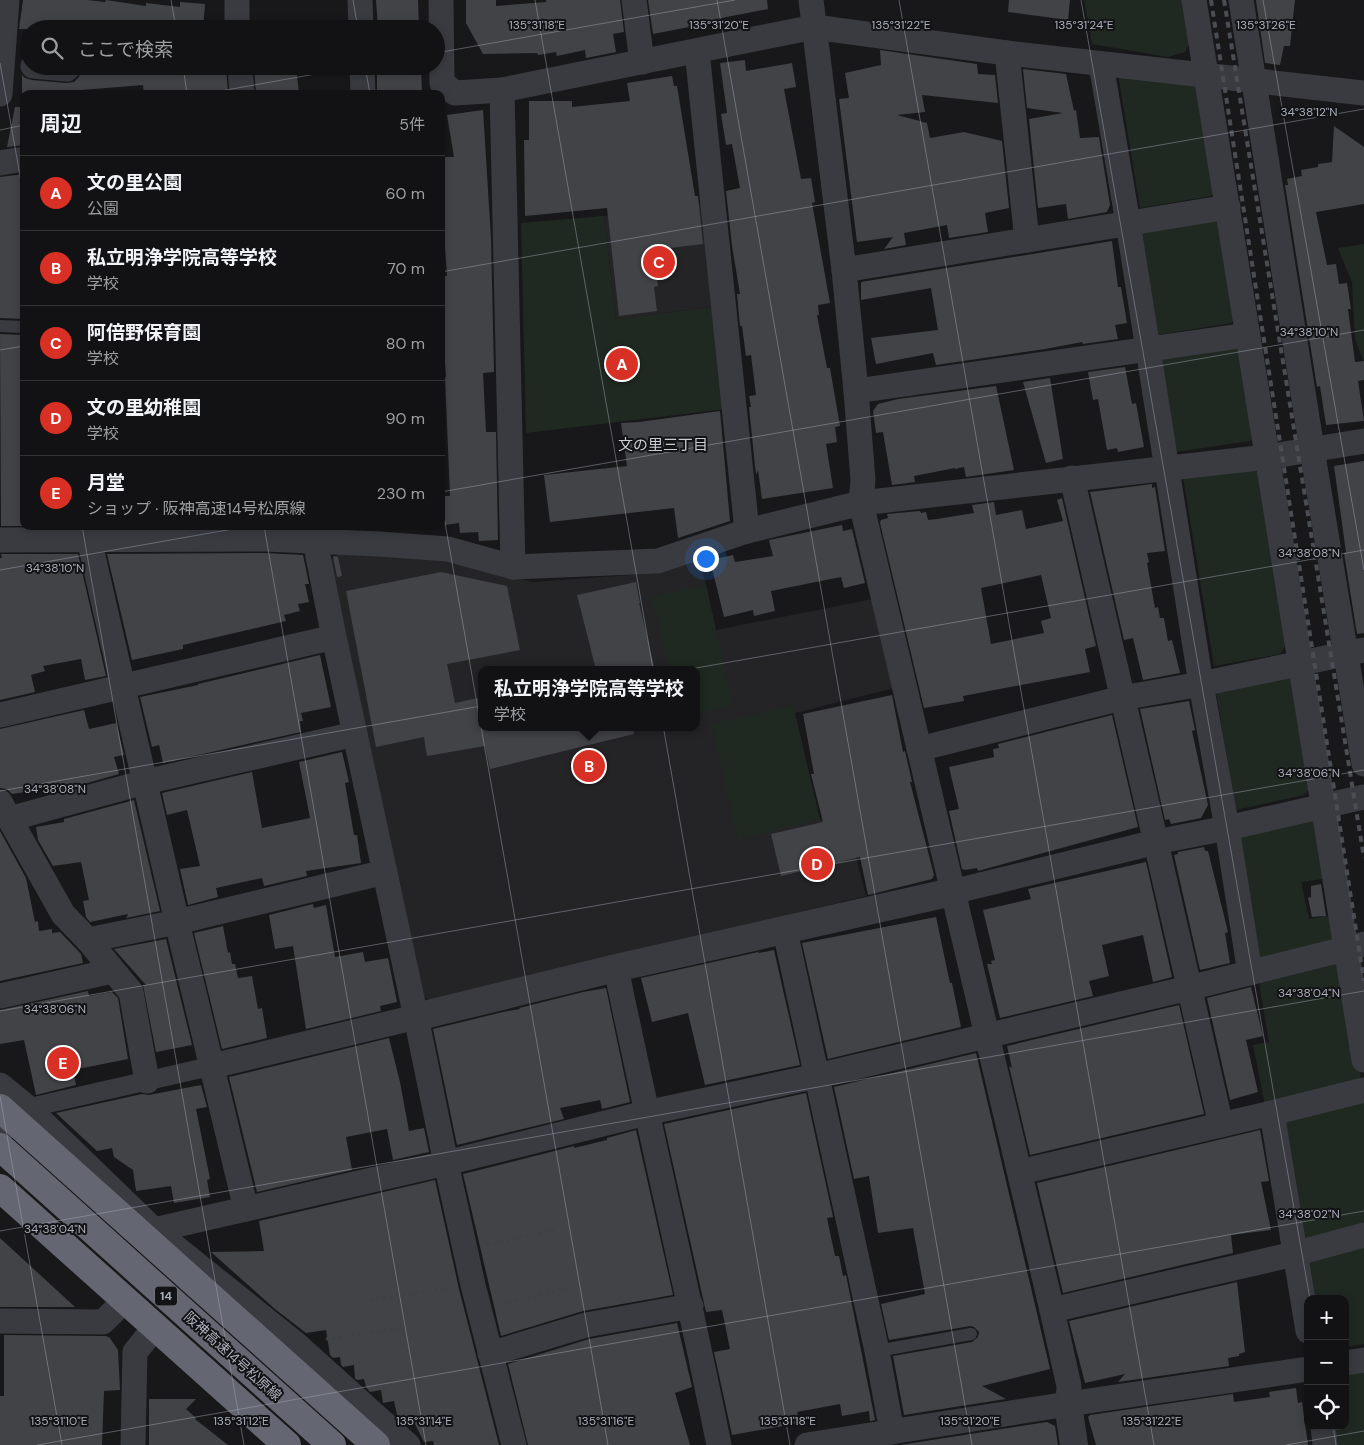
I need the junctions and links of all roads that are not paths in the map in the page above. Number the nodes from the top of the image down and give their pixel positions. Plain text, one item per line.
1 (7, 0) edge
2 (236, 0) edge
3 (360, 0) edge
4 (441, 0) edge
5 (634, 0) edge
6 (811, 0) edge
7 (1194, 0) edge
8 (1241, 0) edge
9 (237, 20) edge
10 (361, 20) edge
11 (441, 20) edge
12 (814, 27) junction
13 (697, 51) junction
14 (1007, 53) junction
15 (642, 62) junction
16 (2, 64) junction
17 (1101, 64) junction
18 (20, 65) edge
19 (241, 75) edge
20 (362, 75) edge
21 (442, 75) edge
22 (1206, 76) junction
23 (1255, 80) junction
24 (242, 90) edge
25 (363, 90) edge
26 (502, 90) junction
27 (1364, 92) edge
28 (0, 94) edge
29 (20, 160) edge
30 (0, 163) edge
31 (1228, 207) junction
32 (1128, 224) junction
33 (1027, 240) junction
34 (844, 270) junction
35 (0, 326) edge
36 (20, 326) edge
37 (1247, 335) junction
38 (1148, 349) junction
39 (856, 391) junction
40 (1364, 441) edge
41 (1312, 449) junction
42 (1267, 457) junction
43 (1167, 468) junction
44 (1072, 478) junction
45 (861, 503) junction
46 (747, 531) junction
47 (155, 532) edge
48 (42, 533) edge
49 (265, 533) edge
50 (378, 535) edge
51 (90, 539) junction
52 (0, 540) edge
53 (315, 541) junction
54 (513, 567) junction
55 (334, 637) junction
56 (1355, 652) edge
57 (1300, 664) junction
58 (1201, 684) junction
59 (123, 687) junction
60 (1122, 698) junction
61 (0, 715) edge
62 (354, 734) junction
63 (919, 749) junction
64 (1364, 764) edge
65 (145, 782) junction
66 (1364, 797) edge
67 (1324, 805) junction
68 (4, 810) edge
69 (1227, 828) junction
70 (1156, 842) junction
71 (385, 872) junction
72 (952, 892) junction
73 (177, 922) junction
74 (785, 931) junction
75 (88, 940) junction
76 (1355, 946) edge
77 (616, 968) junction
78 (112, 971) junction
79 (1250, 973) junction
80 (1189, 988) junction
81 (0, 996) edge
82 (416, 1017) junction
83 (986, 1035) junction
84 (1364, 1060) edge
85 (216, 1065) junction
86 (817, 1076) junction
87 (147, 1081) junction
88 (0, 1085) edge
89 (1364, 1090) edge
90 (0, 1108) edge
91 (28, 1108) junction
92 (646, 1113) junction
93 (1272, 1113) junction
94 (1221, 1125) junction
95 (0, 1131) edge
96 (0, 1147) edge
97 (446, 1163) junction
98 (1020, 1172) junction
99 (0, 1188) edge
100 (0, 1202) edge
101 (246, 1208) junction
102 (154, 1230) junction
103 (1364, 1235) edge
104 (1294, 1254) junction
105 (691, 1306) junction
106 (118, 1307) junction
107 (1304, 1309) edge
108 (1052, 1310) junction
109 (0, 1321) edge
110 (971, 1334) dead end
111 (148, 1336) junction
112 (877, 1351) junction
113 (490, 1354) junction
114 (1364, 1360) edge
115 (1349, 1362) edge
116 (1304, 1370) edge
117 (1068, 1404) junction
118 (1323, 1430) edge
119 (892, 1432) junction
120 (133, 1445) edge
121 (270, 1445) edge
122 (287, 1445) edge
123 (332, 1445) edge
124 (376, 1445) edge
125 (408, 1445) edge
126 (514, 1445) edge
127 (719, 1445) edge
128 (807, 1445) edge
129 (1074, 1445) edge
130 (1325, 1445) edge

1 - 16 street
2 - 9 street
3 - 10 street
4 - 11 street
5 - 15 street
6 - 12 street
7 - 22 street
8 - 23 street
12 - 13 street
12 - 14 street
12 - 34 street
13 - 15 street
13 - 46 street
14 - 17 street
14 - 33 street
15 - 26 street
16 - 18 street
16 - 28 street
17 - 22 street
17 - 32 street
19 - 24 street
20 - 25 street
21 - 26 street
22 - 23 street
22 - 31 street
23 - 27 street
23 - 41 street
26 - 54 street
29 - 30 street
31 - 32 street
31 - 37 street
32 - 33 street
32 - 38 street
33 - 34 street
34 - 39 street
35 - 36 lane
37 - 38 street
37 - 42 street
38 - 39 street
38 - 43 street
39 - 45 street
40 - 41 street
41 - 42 street
41 - 56 street
42 - 43 street
42 - 57 street
43 - 44 street
43 - 58 street
44 - 45 street
44 - 60 street
45 - 46 street
45 - 63 street
46 - 54 street
47 - 49 street
47 - 51 street
48 - 51 street
48 - 52 street
49 - 53 street
50 - 53 street
50 - 54 street
51 - 59 street
53 - 55 street
55 - 59 street
55 - 62 street
56 - 57 street
56 - 64 street
57 - 58 street
57 - 67 street
58 - 60 street
58 - 69 street
59 - 61 street
59 - 65 street
60 - 63 street
60 - 70 street
62 - 65 street
62 - 71 street
63 - 72 street
65 - 68 street
65 - 73 street
66 - 67 street
67 - 69 street
67 - 76 street
68 - 75 street
69 - 70 street
69 - 79 street
70 - 72 street
70 - 80 street
71 - 73 street
71 - 82 street
72 - 74 street
72 - 83 street
73 - 75 street
73 - 85 street
74 - 77 street
74 - 86 street
75 - 78 street
76 - 79 street
76 - 84 street
77 - 82 street
77 - 92 street
78 - 81 street
78 - 87 street
79 - 80 street
80 - 83 street
80 - 94 street
82 - 85 street
82 - 97 street
83 - 86 street
83 - 98 street
85 - 87 street
85 - 101 street
86 - 92 street
86 - 112 street
87 - 91 street
88 - 91 street
89 - 93 street
90 - 124 highway, bridge
91 - 95 street
91 - 102 street
92 - 97 street
92 - 105 street
93 - 94 street
93 - 104 street
94 - 98 street
96 - 123 highway, 阪神高速14号松原線 / 14
97 - 101 street
97 - 113 street
98 - 108 street
99 - 122 highway, 14
100 - 106 street
101 - 102 street
102 - 125 street
103 - 104 street
104 - 107 street
104 - 108 street
105 - 113 street
105 - 127 street
106 - 109 street
106 - 111 street
108 - 117 street
110 - 112 lane
111 - 120 street
111 - 121 street
112 - 119 street
113 - 126 street
114 - 115 street
116 - 117 street
117 - 119 street
117 - 129 street
118 - 130 street
119 - 128 street

